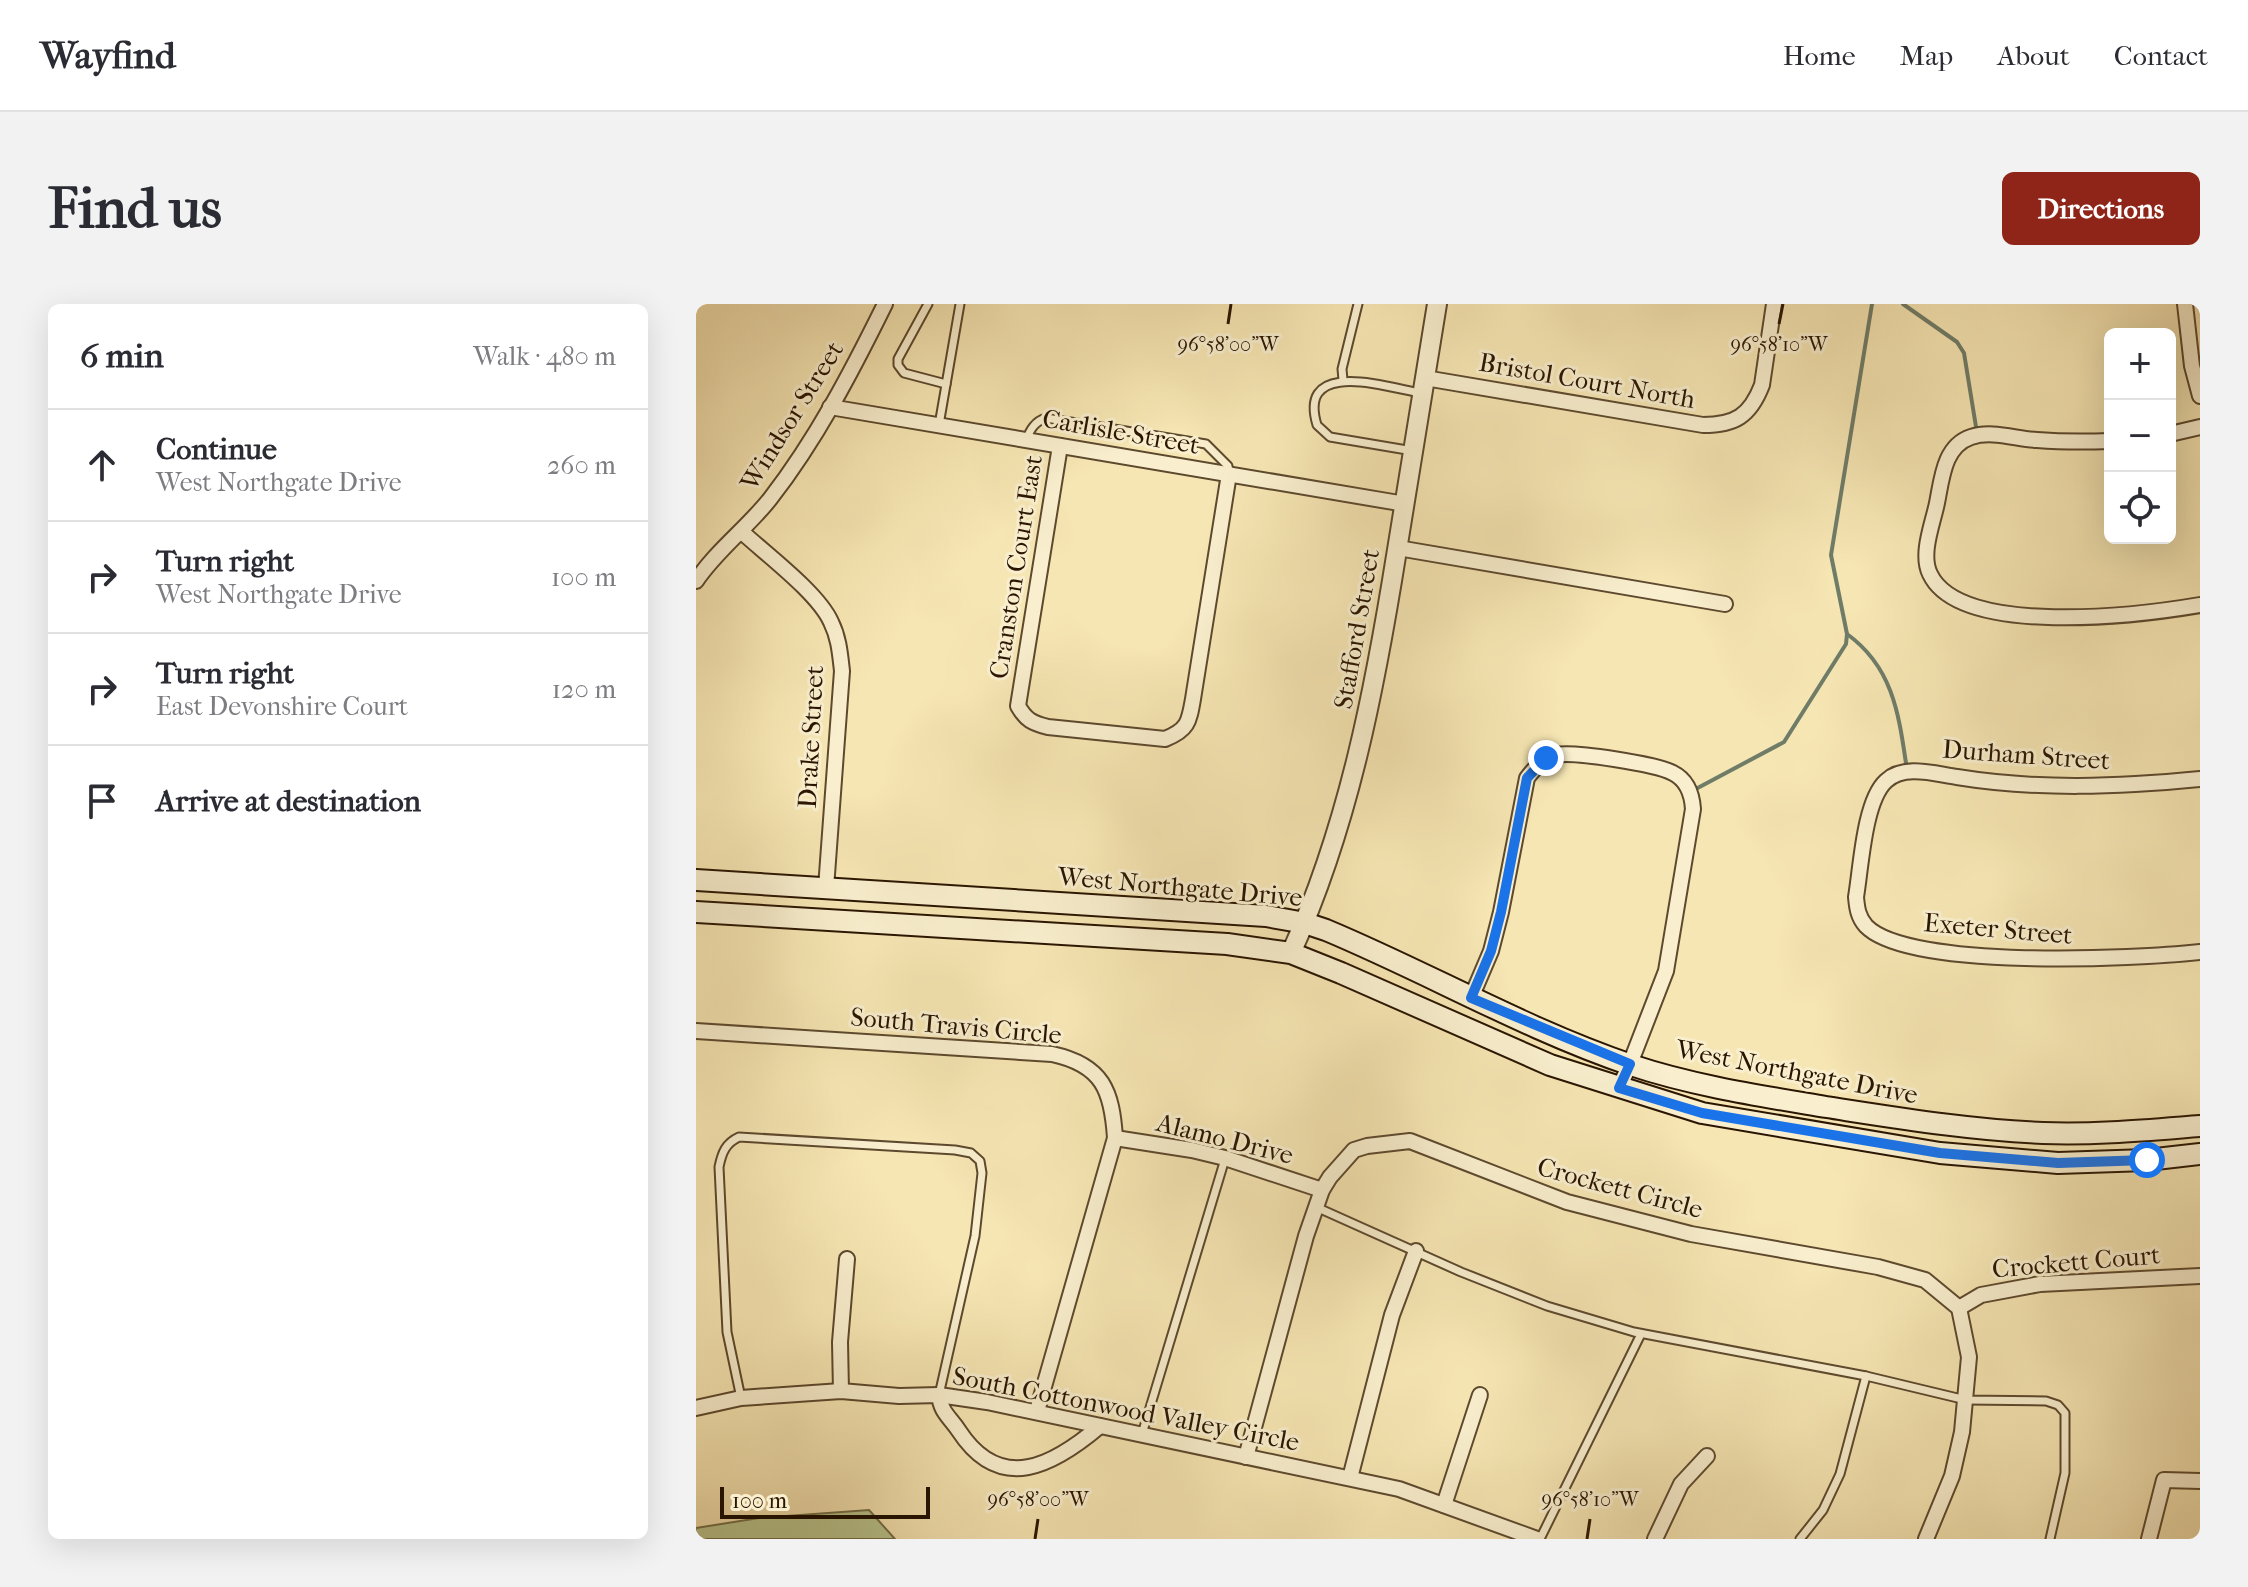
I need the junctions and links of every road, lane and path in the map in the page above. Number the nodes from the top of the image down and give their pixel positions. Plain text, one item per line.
1 (885, 304) edge
2 (928, 304) edge
3 (960, 304) edge
4 (1358, 304) edge
5 (1437, 304) edge
6 (1774, 304) edge
7 (2185, 304) edge
8 (1343, 380) junction
9 (946, 384) junction
10 (1424, 386) junction
11 (2200, 396) edge
12 (830, 407) junction
13 (939, 425) junction
14 (2200, 427) edge
15 (2176, 433) edge
16 (1026, 440) junction
17 (2104, 441) edge
18 (1060, 446) junction
19 (1413, 451) junction
20 (1229, 474) junction
21 (1405, 504) junction
22 (742, 532) junction
23 (1398, 548) junction
24 (696, 581) edge
25 (1725, 604) dead end
26 (2200, 605) edge
27 (2200, 779) edge
28 (1870, 813) joint
29 (696, 880) edge
30 (826, 888) junction
31 (696, 912) edge
32 (1305, 923) junction
33 (2200, 952) edge
34 (1291, 953) junction
35 (1471, 998) junction
36 (696, 1031) edge
37 (1630, 1064) junction
38 (1619, 1088) junction
39 (2200, 1126) edge
40 (1115, 1138) junction
41 (2200, 1154) edge
42 (1225, 1158) junction
43 (1322, 1190) junction
44 (1316, 1207) junction
45 (1416, 1251) junction
46 (847, 1259) dead end
47 (2200, 1276) edge
48 (1959, 1308) junction
49 (1641, 1334) junction
50 (1866, 1376) junction
51 (841, 1391) junction
52 (939, 1395) junction
53 (1480, 1395) dead end
54 (741, 1398) junction
55 (1966, 1400) junction
56 (696, 1408) edge
57 (1037, 1411) junction
58 (1100, 1426) junction
59 (1142, 1436) junction
60 (1707, 1456) dead end
61 (1246, 1457) junction
62 (1350, 1478) junction
63 (2200, 1481) edge
64 (1444, 1505) junction
65 (1538, 1539) edge
66 (1655, 1539) edge
67 (1800, 1539) edge
68 (1926, 1539) edge
69 (2050, 1539) edge
70 (2149, 1539) edge

1 - 12 street, Windsor Street
2 - 9 lane
3 - 9 lane
4 - 8 lane
5 - 10 street, Stafford Street
6 - 10 street, Bristol Court North
7 - 11 street
8 - 10 lane
8 - 19 lane
9 - 13 lane
10 - 19 street, Stafford Street
12 - 13 street, Carlisle Street
12 - 22 street, Windsor Street
13 - 16 street, Carlisle Street
14 - 15 street
16 - 18 street, Carlisle Street
16 - 20 lane
17 - 26 street
18 - 20 street, Carlisle Street
18 - 20 street, Cranston Court East
19 - 21 street, Stafford Street
20 - 21 street, Carlisle Street
21 - 23 street, Stafford Street
22 - 24 street, Windsor Street
22 - 30 street, Drake Street
23 - 25 street
23 - 32 street, Stafford Street
27 - 28 street, Durham Street
28 - 33 street, Exeter Street
29 - 30 main road, West Northgate Drive
30 - 32 main road, West Northgate Drive
31 - 34 main road, West Northgate Drive
32 - 34 street, Stafford Street
32 - 35 main road, West Northgate Drive
34 - 38 main road, West Northgate Drive
35 - 37 main road, West Northgate Drive
35 - 37 street
36 - 40 street, South Travis Circle
37 - 38 street
37 - 39 main road, West Northgate Drive
38 - 41 main road, West Northgate Drive
40 - 42 street, Alamo Drive
40 - 57 street, South Travis Circle
42 - 43 street, Alamo Drive
42 - 59 lane
43 - 44 street, Crockett Circle
43 - 48 street, Crockett Circle
44 - 45 lane
44 - 61 street, Crockett Circle
45 - 49 lane
45 - 62 street
46 - 51 street
47 - 48 street, Crockett Court
48 - 55 street
49 - 50 lane
49 - 65 lane
50 - 55 lane
50 - 67 lane
51 - 52 street, South Cottonwood Valley Circle
51 - 54 street, South Cottonwood Valley Circle
52 - 54 lane
52 - 57 street, South Cottonwood Valley Circle
52 - 58 street
53 - 64 street
54 - 56 street, South Cottonwood Valley Circle
55 - 68 street
55 - 69 lane
57 - 58 street, South Cottonwood Valley Circle
58 - 59 street, South Cottonwood Valley Circle
59 - 61 street, South Cottonwood Valley Circle
60 - 66 street
61 - 62 street, South Cottonwood Valley Circle
62 - 64 street, South Cottonwood Valley Circle
63 - 70 street
64 - 65 street, South Cottonwood Valley Circle

